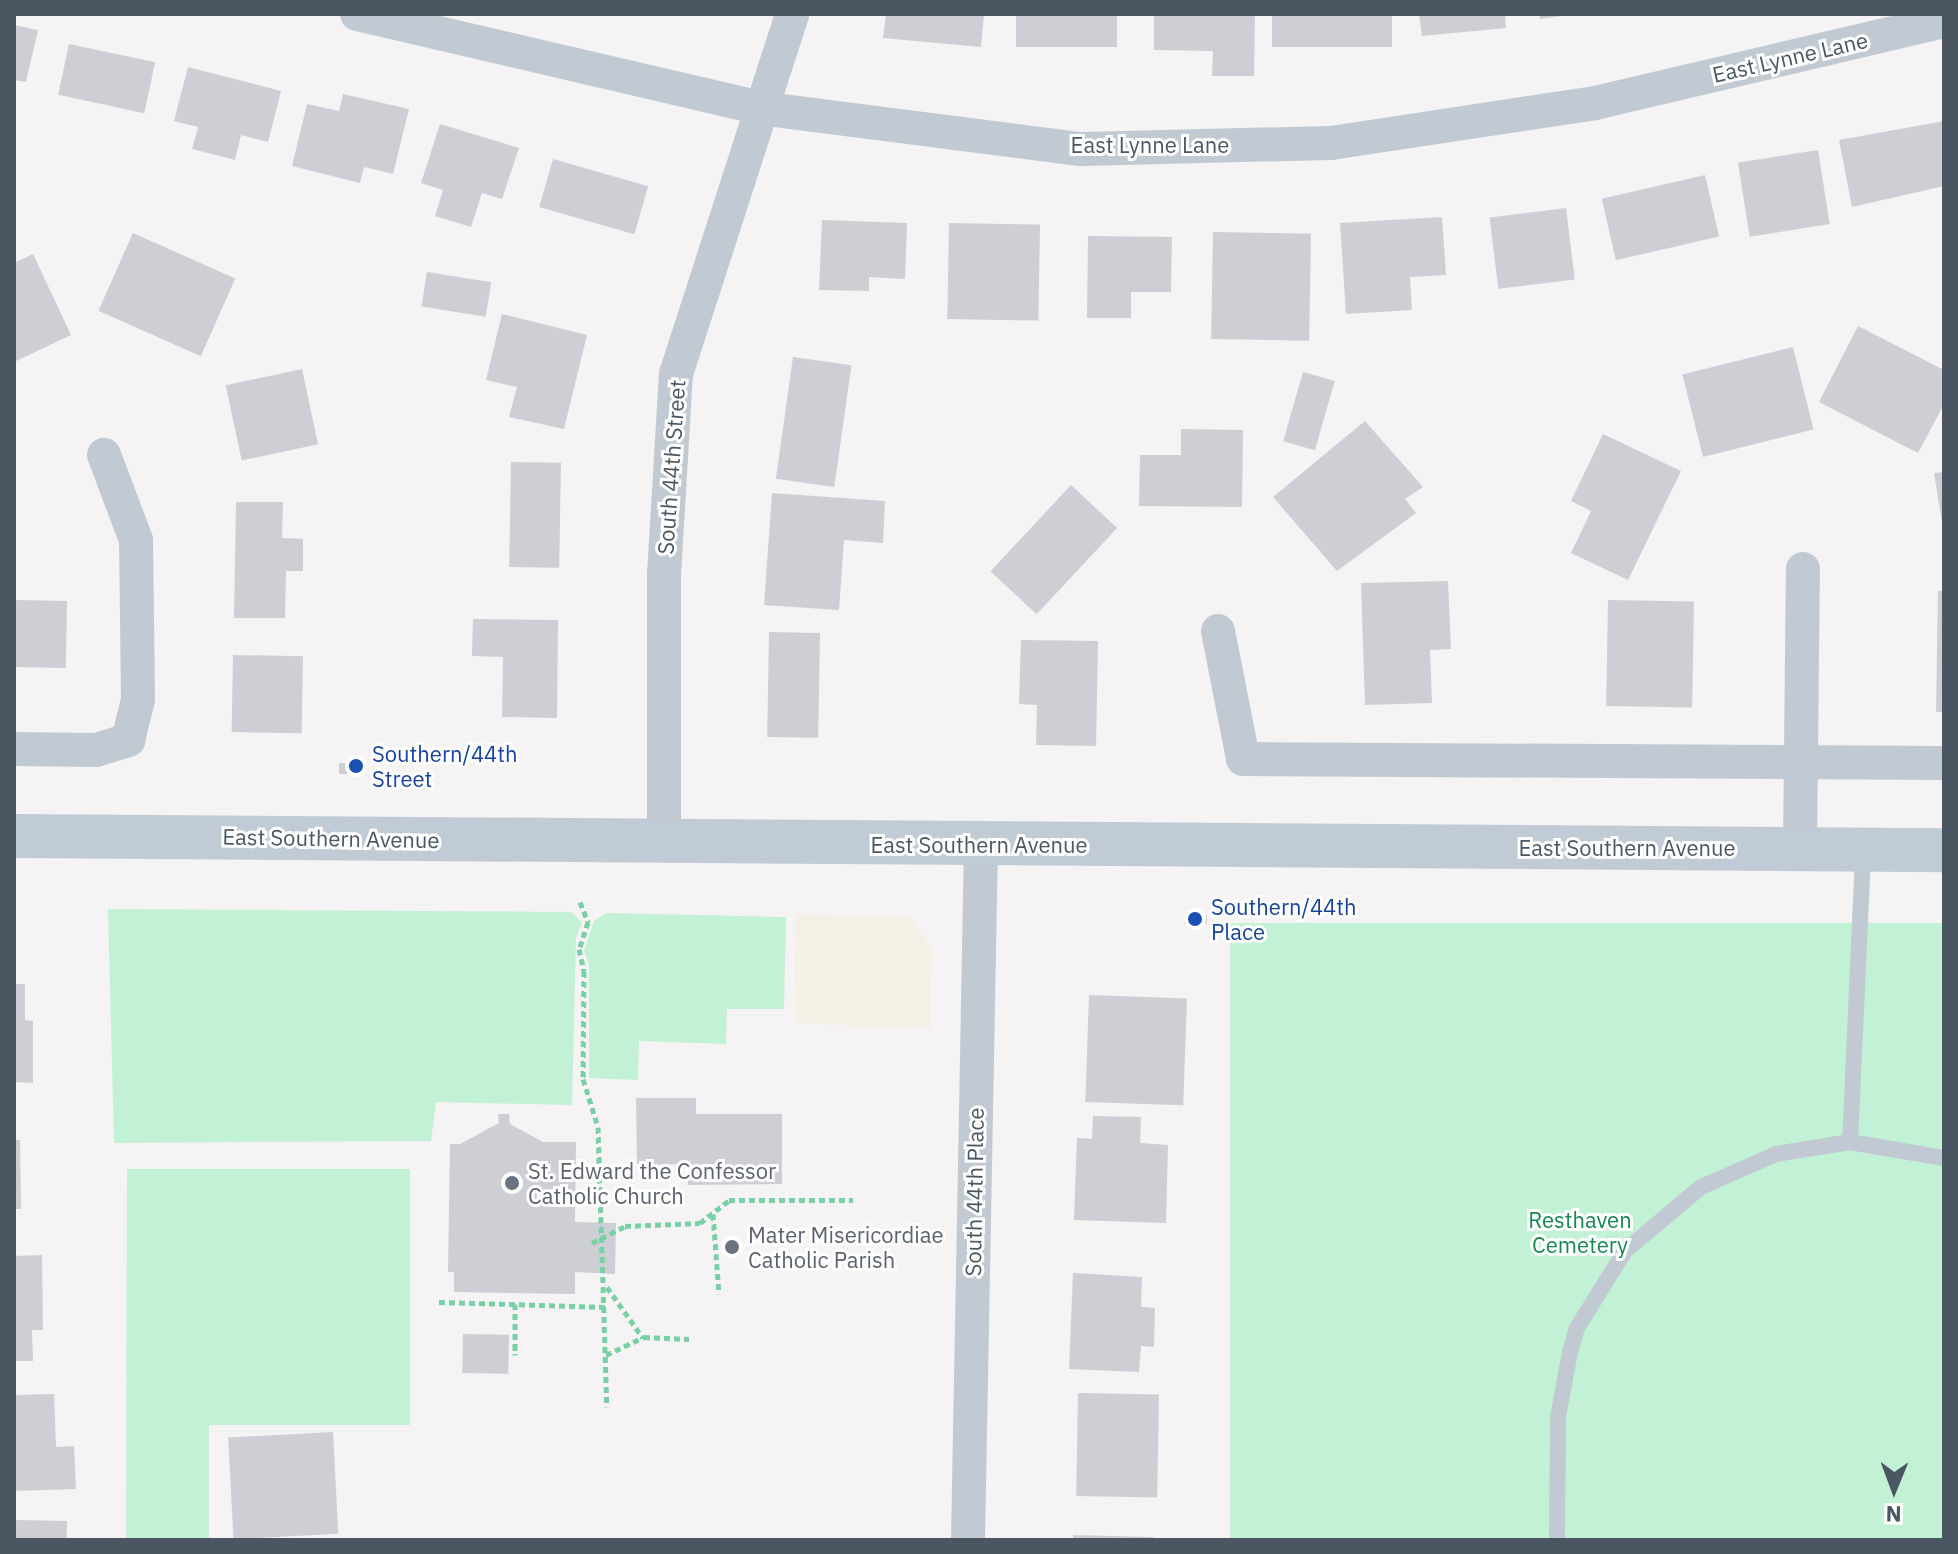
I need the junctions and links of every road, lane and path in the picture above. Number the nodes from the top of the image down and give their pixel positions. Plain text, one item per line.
1 (357, 14) edge
2 (792, 14) edge
3 (1944, 21) edge
4 (760, 108) junction
5 (104, 455) dead end
6 (1803, 569) dead end
7 (1218, 631) dead end
8 (14, 749) edge
9 (1804, 761) junction
10 (1944, 763) edge
11 (14, 836) edge
12 (664, 842) junction
13 (981, 845) junction
14 (1800, 848) junction
15 (1863, 849) junction
16 (1944, 850) edge
17 (580, 902) dead end
18 (1850, 1142) junction
19 (1944, 1158) edge
20 (853, 1200) dead end
21 (712, 1213) junction
22 (604, 1238) junction
23 (592, 1243) dead end
24 (605, 1285) junction
25 (719, 1294) dead end
26 (439, 1302) dead end
27 (515, 1304) junction
28 (605, 1307) junction
29 (643, 1338) junction
30 (689, 1339) dead end
31 (515, 1355) dead end
32 (606, 1355) junction
33 (607, 1407) dead end
34 (968, 1540) edge
35 (1557, 1540) edge

1 - 4 street, East Lynne Lane
2 - 4 street, South 44th Street
3 - 4 street, East Lynne Lane
4 - 12 street, South 44th Street
5 - 8 street
6 - 9 street
7 - 9 street
9 - 10 street
9 - 14 street
11 - 12 main road, East Southern Avenue
12 - 13 main road, East Southern Avenue
13 - 14 main road, East Southern Avenue
13 - 34 street, South 44th Place
14 - 15 main road, East Southern Avenue
15 - 16 main road, East Southern Avenue
15 - 18 lane
17 - 22 path
18 - 19 lane
18 - 35 lane
20 - 21 path
21 - 22 path
21 - 25 path
22 - 23 path
22 - 24 path
24 - 28 path
24 - 29 path
26 - 27 path
27 - 28 path
27 - 31 path
28 - 32 path
29 - 30 path
29 - 32 path
32 - 33 path

